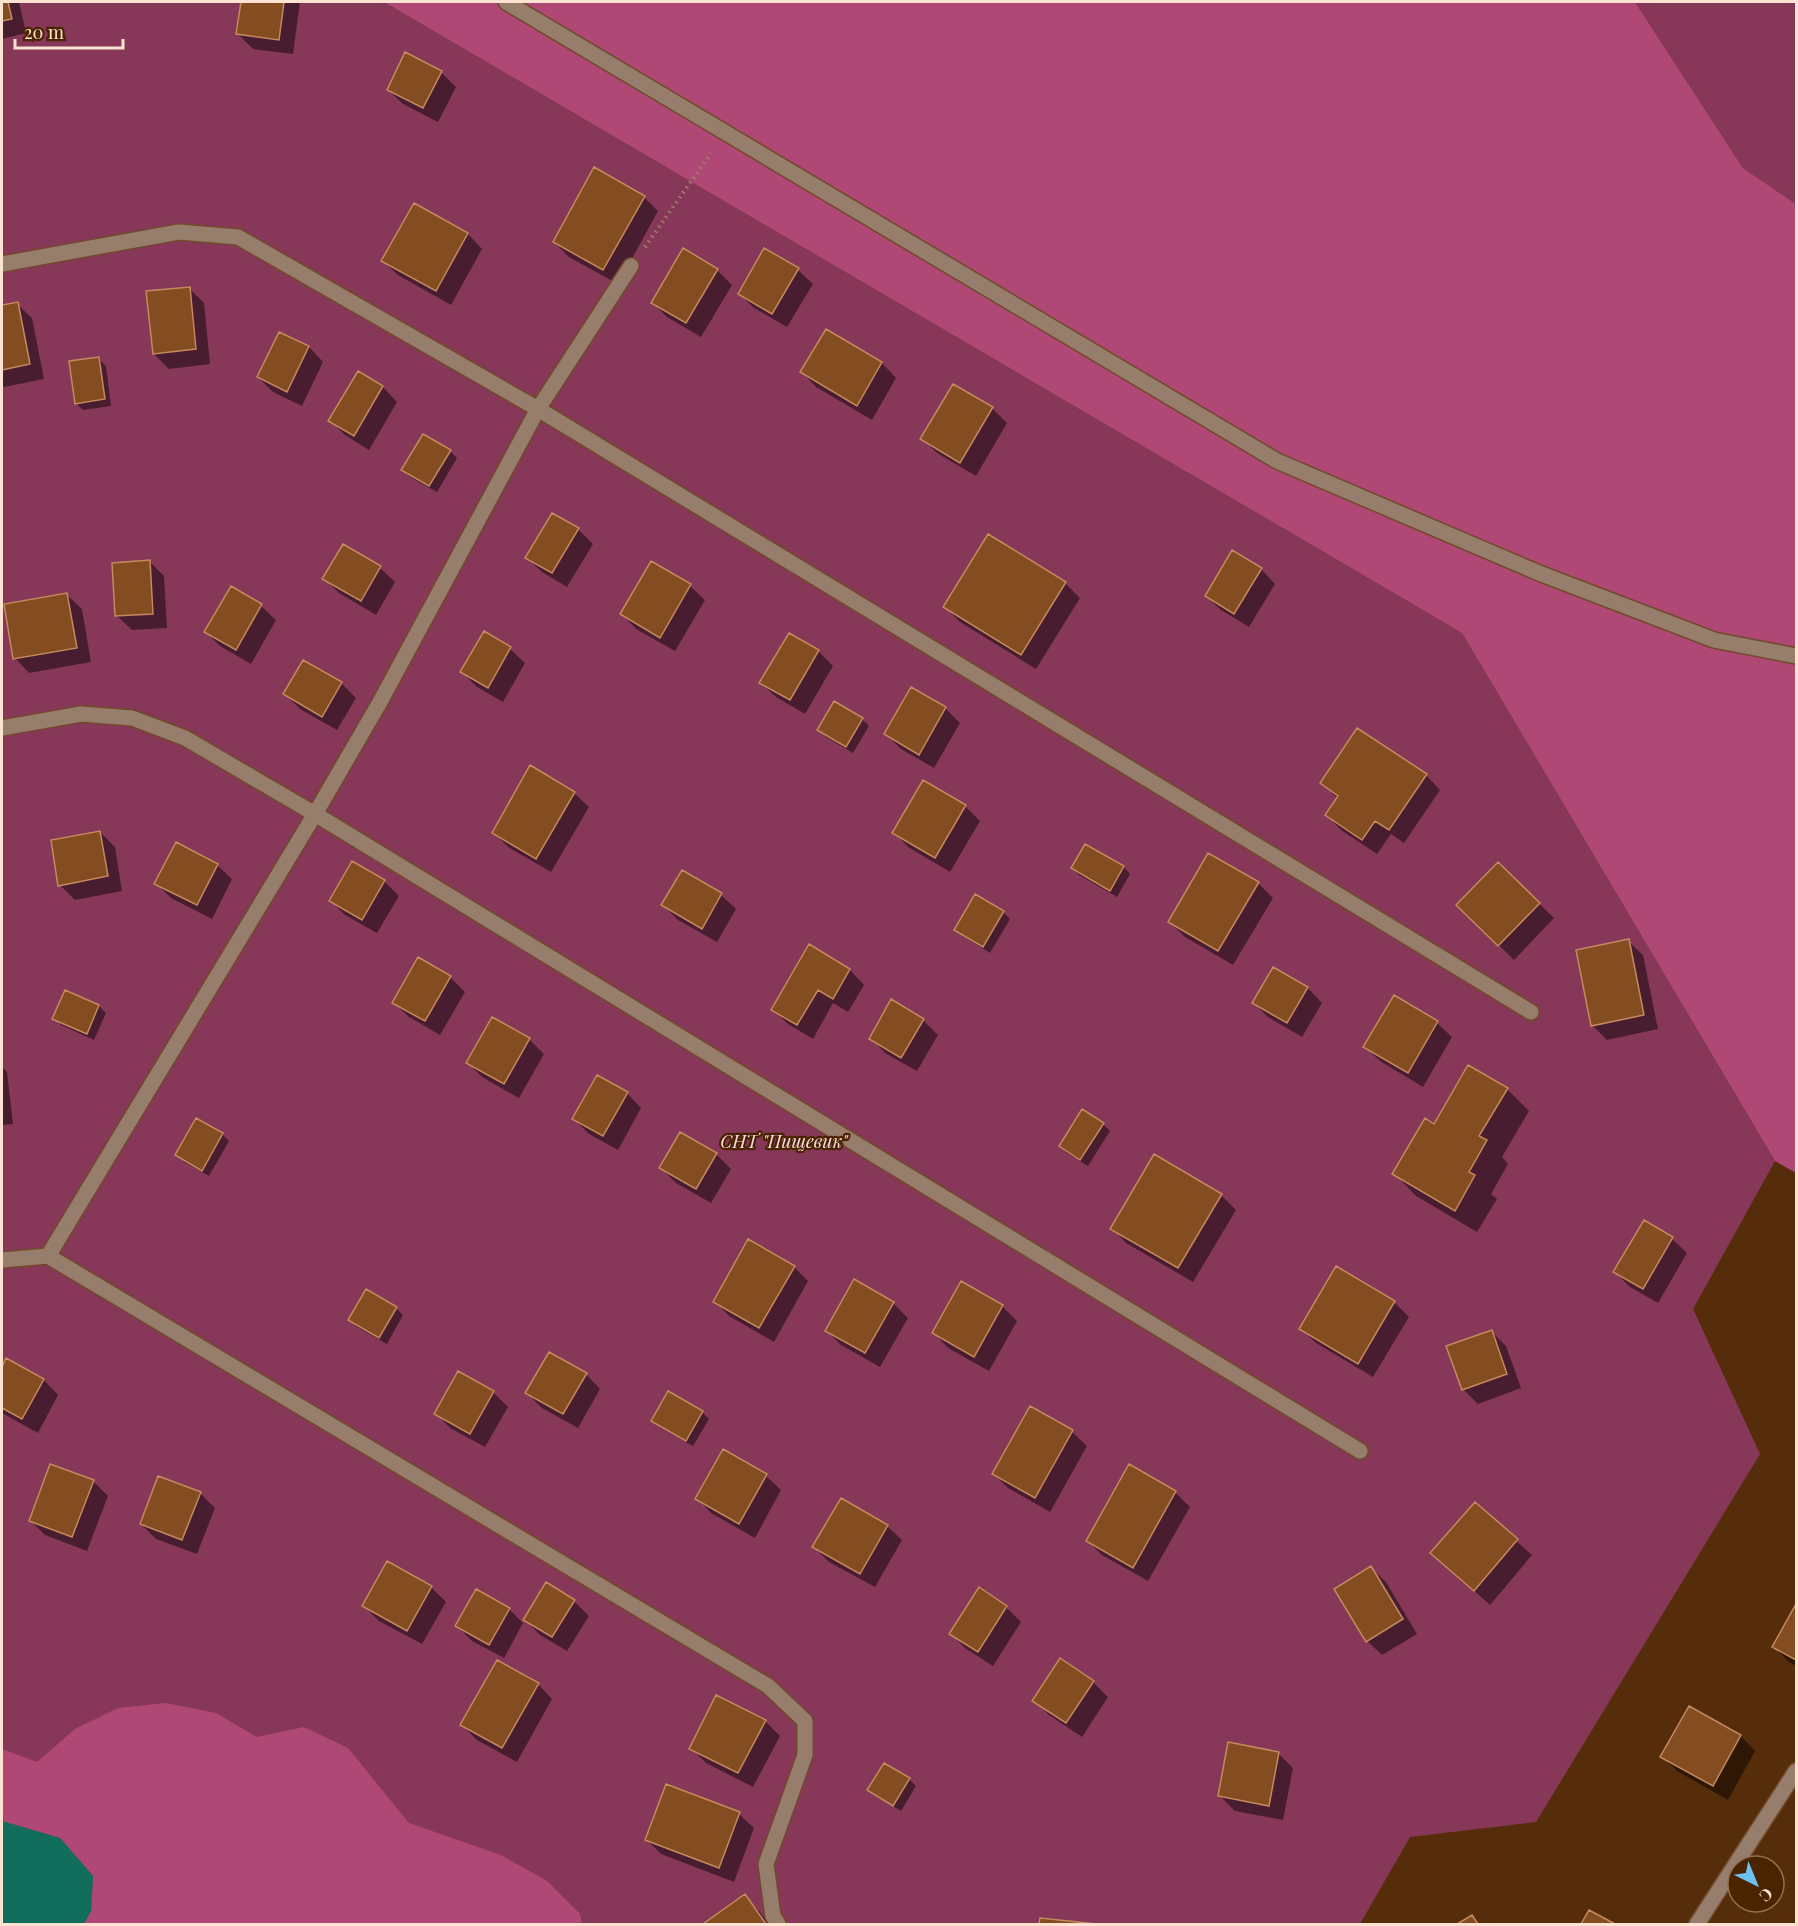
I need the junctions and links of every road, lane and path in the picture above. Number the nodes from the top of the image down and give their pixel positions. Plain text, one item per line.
1 (506, 2) edge
2 (725, 132) junction
3 (2, 264) edge
4 (631, 266) joint
5 (538, 409) junction
6 (1797, 656) edge
7 (2, 728) edge
8 (315, 814) junction
9 (1531, 1012) dead end
10 (48, 1256) junction
11 (2, 1260) edge
12 (1360, 1451) dead end
13 (1797, 1771) edge
14 (778, 1924) edge
15 (1697, 1924) edge

1 - 2 street
2 - 4 path
2 - 6 street
3 - 5 street
4 - 5 street
5 - 8 street
5 - 9 street
7 - 8 street
8 - 10 street
8 - 12 street
10 - 11 street
10 - 14 street
13 - 15 street

